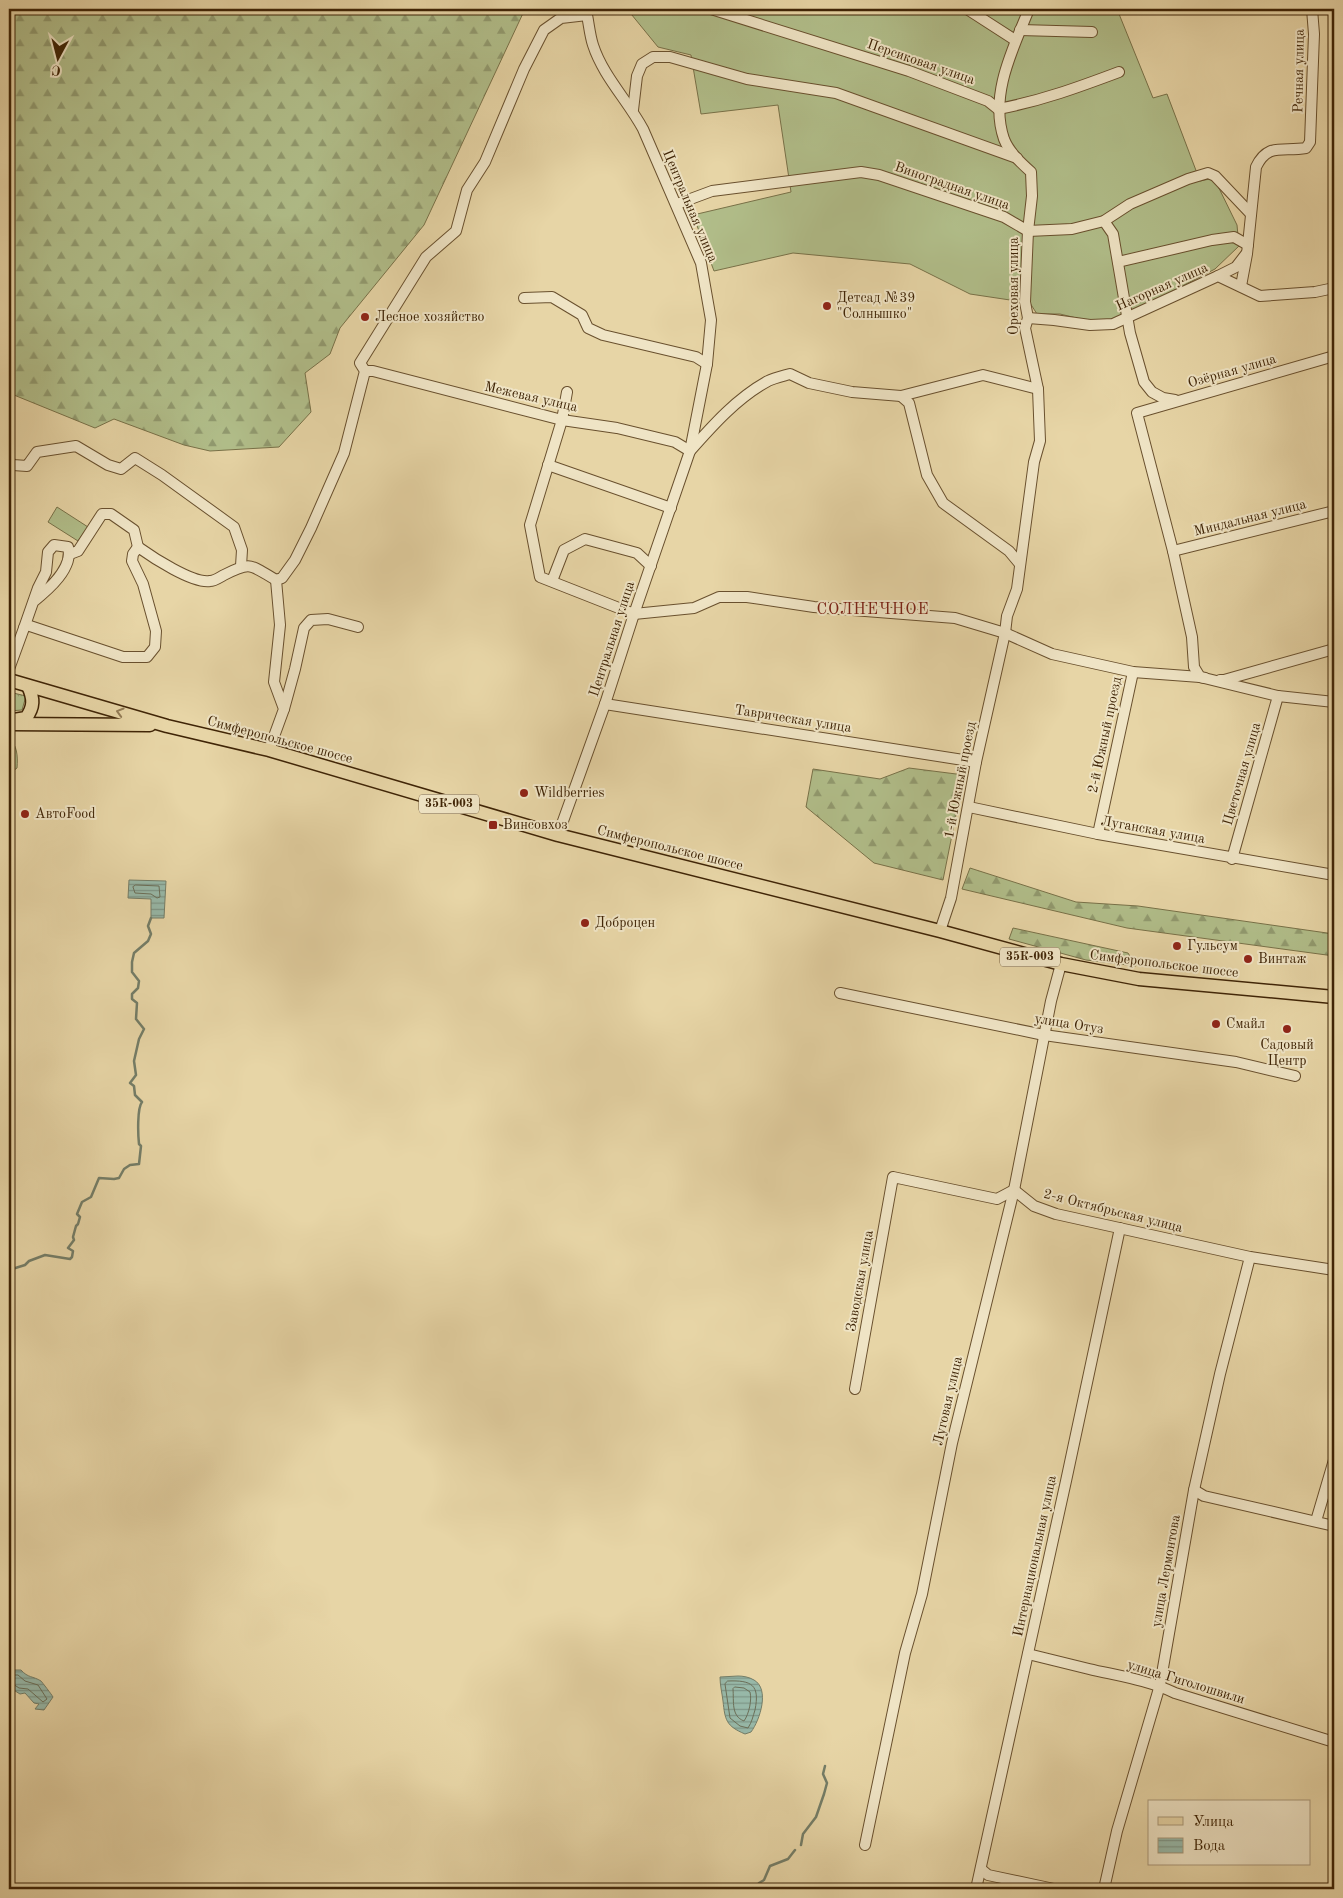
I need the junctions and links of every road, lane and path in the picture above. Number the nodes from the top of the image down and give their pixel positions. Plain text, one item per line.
1 (711, 9) edge
2 (967, 9) edge
3 (1029, 9) edge
4 (1312, 9) edge
5 (588, 12) edge
6 (1020, 30) junction
7 (1092, 32) dead end
8 (1016, 40) junction
9 (1119, 72) dead end
10 (998, 109) junction
11 (633, 110) junction
12 (1017, 158) junction
13 (677, 204) junction
14 (1251, 214) junction
15 (1104, 221) junction
16 (1028, 231) junction
17 (1247, 249) junction
18 (1118, 262) junction
19 (1218, 276) junction
20 (1240, 286) junction
21 (1334, 288) edge
22 (524, 298) dead end
23 (1028, 318) junction
24 (1127, 318) junction
25 (1334, 356) edge
26 (707, 364) junction
27 (365, 372) junction
28 (1038, 389) junction
29 (567, 392) dead end
30 (901, 396) junction
31 (1179, 400) junction
32 (562, 420) junction
33 (690, 451) junction
34 (9, 460) edge
35 (548, 465) junction
36 (671, 508) junction
37 (1334, 511) edge
38 (138, 547) junction
39 (1173, 551) junction
40 (70, 554) junction
41 (1019, 563) junction
42 (241, 566) junction
43 (651, 566) junction
44 (276, 580) junction
45 (552, 580) junction
46 (33, 602) junction
47 (634, 614) junction
48 (358, 627) dead end
49 (24, 628) junction
50 (1005, 634) junction
51 (1334, 649) edge
52 (9, 669) edge
53 (1133, 672) junction
54 (1200, 677) junction
55 (9, 680) edge
56 (28, 686) junction
57 (1278, 696) junction
58 (1334, 702) edge
59 (606, 704) junction
60 (284, 709) junction
61 (9, 724) edge
62 (167, 726) junction
63 (269, 750) junction
64 (976, 762) junction
65 (969, 807) junction
66 (1098, 834) junction
67 (558, 835) junction
68 (1232, 858) junction
69 (1334, 875) edge
70 (940, 931) junction
71 (1061, 964) junction
72 (840, 993) dead end
73 (1334, 997) edge
74 (1044, 1035) junction
75 (1295, 1076) dead end
76 (1014, 1190) junction
77 (1120, 1228) junction
78 (1250, 1257) junction
79 (1334, 1270) edge
80 (855, 1389) dead end
81 (1334, 1460) edge
82 (1194, 1490) junction
83 (1316, 1521) junction
84 (1334, 1526) edge
85 (1028, 1654) junction
86 (1160, 1685) junction
87 (1334, 1742) edge
88 (865, 1846) dead end
89 (980, 1869) junction
90 (976, 1889) edge
91 (1054, 1889) edge
92 (1104, 1889) edge

1 - 10 street, Персиковая улица
2 - 8 street
3 - 6 street, Ореховая улица
4 - 14 street, Речная улица
5 - 11 street, Центральная улица
5 - 27 street
6 - 7 street
6 - 8 street, Ореховая улица
8 - 10 street, Ореховая улица
9 - 10 street
10 - 12 street, Ореховая улица
11 - 12 street
11 - 13 street, Центральная улица
12 - 16 street, Ореховая улица
13 - 16 street, Виноградная улица
13 - 26 street, Центральная улица
14 - 15 street
14 - 17 street
15 - 16 street
15 - 18 street
16 - 23 street, Ореховая улица
17 - 18 street
17 - 19 street
17 - 20 street
18 - 24 street
19 - 20 street, Нагорная улица
19 - 24 street, Нагорная улица
20 - 21 street, Нагорная улица
22 - 26 street
23 - 24 street, Нагорная улица
23 - 28 street, Ореховая улица
24 - 31 street
25 - 31 street, Озёрная улица
26 - 33 street, Центральная улица
27 - 32 street, Межевая улица
27 - 44 street
28 - 30 street, Центральная улица
28 - 41 street, Ореховая улица
29 - 32 street
30 - 33 street, Центральная улица
30 - 41 street
31 - 39 street, Озёрная улица
32 - 33 street, Межевая улица
32 - 35 street
33 - 36 street, Центральная улица
34 - 42 street
35 - 36 street
35 - 45 street
36 - 43 street, Центральная улица
37 - 39 street, Миндальная улица
38 - 40 street
38 - 42 street
38 - 49 street
39 - 54 street
40 - 46 street
40 - 46 street
41 - 50 street, Ореховая улица
42 - 44 street
43 - 45 street
43 - 47 street, Центральная улица
44 - 60 street
45 - 47 street
46 - 49 street
47 - 50 street
47 - 59 street, Центральная улица
48 - 60 street
49 - 52 street
50 - 53 street
50 - 64 street, 1-й Южный проезд
51 - 54 street
53 - 54 street
53 - 66 street, 2-й Южный проезд
54 - 57 street
55 - 56 main road, Симферопольское шоссе
56 - 61 main road
62 -> 56 main road, Симферопольское шоссе
57 - 58 street
57 - 68 street, Цветочная улица
59 - 64 street, Таврическая улица
59 - 67 street, Центральная улица
60 - 63 street
61 - 62 main road, 35К-003
62 - 63 main road, Симферопольское шоссе / 35К-003
63 - 67 main road, Симферопольское шоссе / 35К-003
64 - 65 street, 1-й Южный проезд
65 - 66 street, Луганская улица
65 - 70 street, 1-й Южный проезд
66 - 68 street, Луганская улица
67 - 70 main road, Симферопольское шоссе / 35К-003
68 - 69 street, Луганская улица
70 - 71 main road, Симферопольское шоссе / 35К-003
71 - 73 main road, Симферопольское шоссе / 35К-003
71 - 74 street, Луговая улица
72 - 74 street, улица Отуз
74 - 75 street, улица Отуз
74 - 76 street, Луговая улица
76 - 77 street, 2-я Октябрьская улица
76 - 80 street, Заводская улица
76 - 88 street, Луговая улица
77 - 78 street, 2-я Октябрьская улица
77 - 85 street, Интернациональная улица
78 - 79 street, 2-я Октябрьская улица
78 - 82 street, улица Лермонтова
81 - 83 street
82 - 83 street
82 - 86 street, улица Лермонтова
83 - 84 street
85 - 86 street, улица Гиголошвили
85 - 89 street, Интернациональная улица
86 - 87 street, улица Гиголошвили
86 - 92 street, улица Лермонтова
89 - 90 street, Интернациональная улица
89 - 91 street

